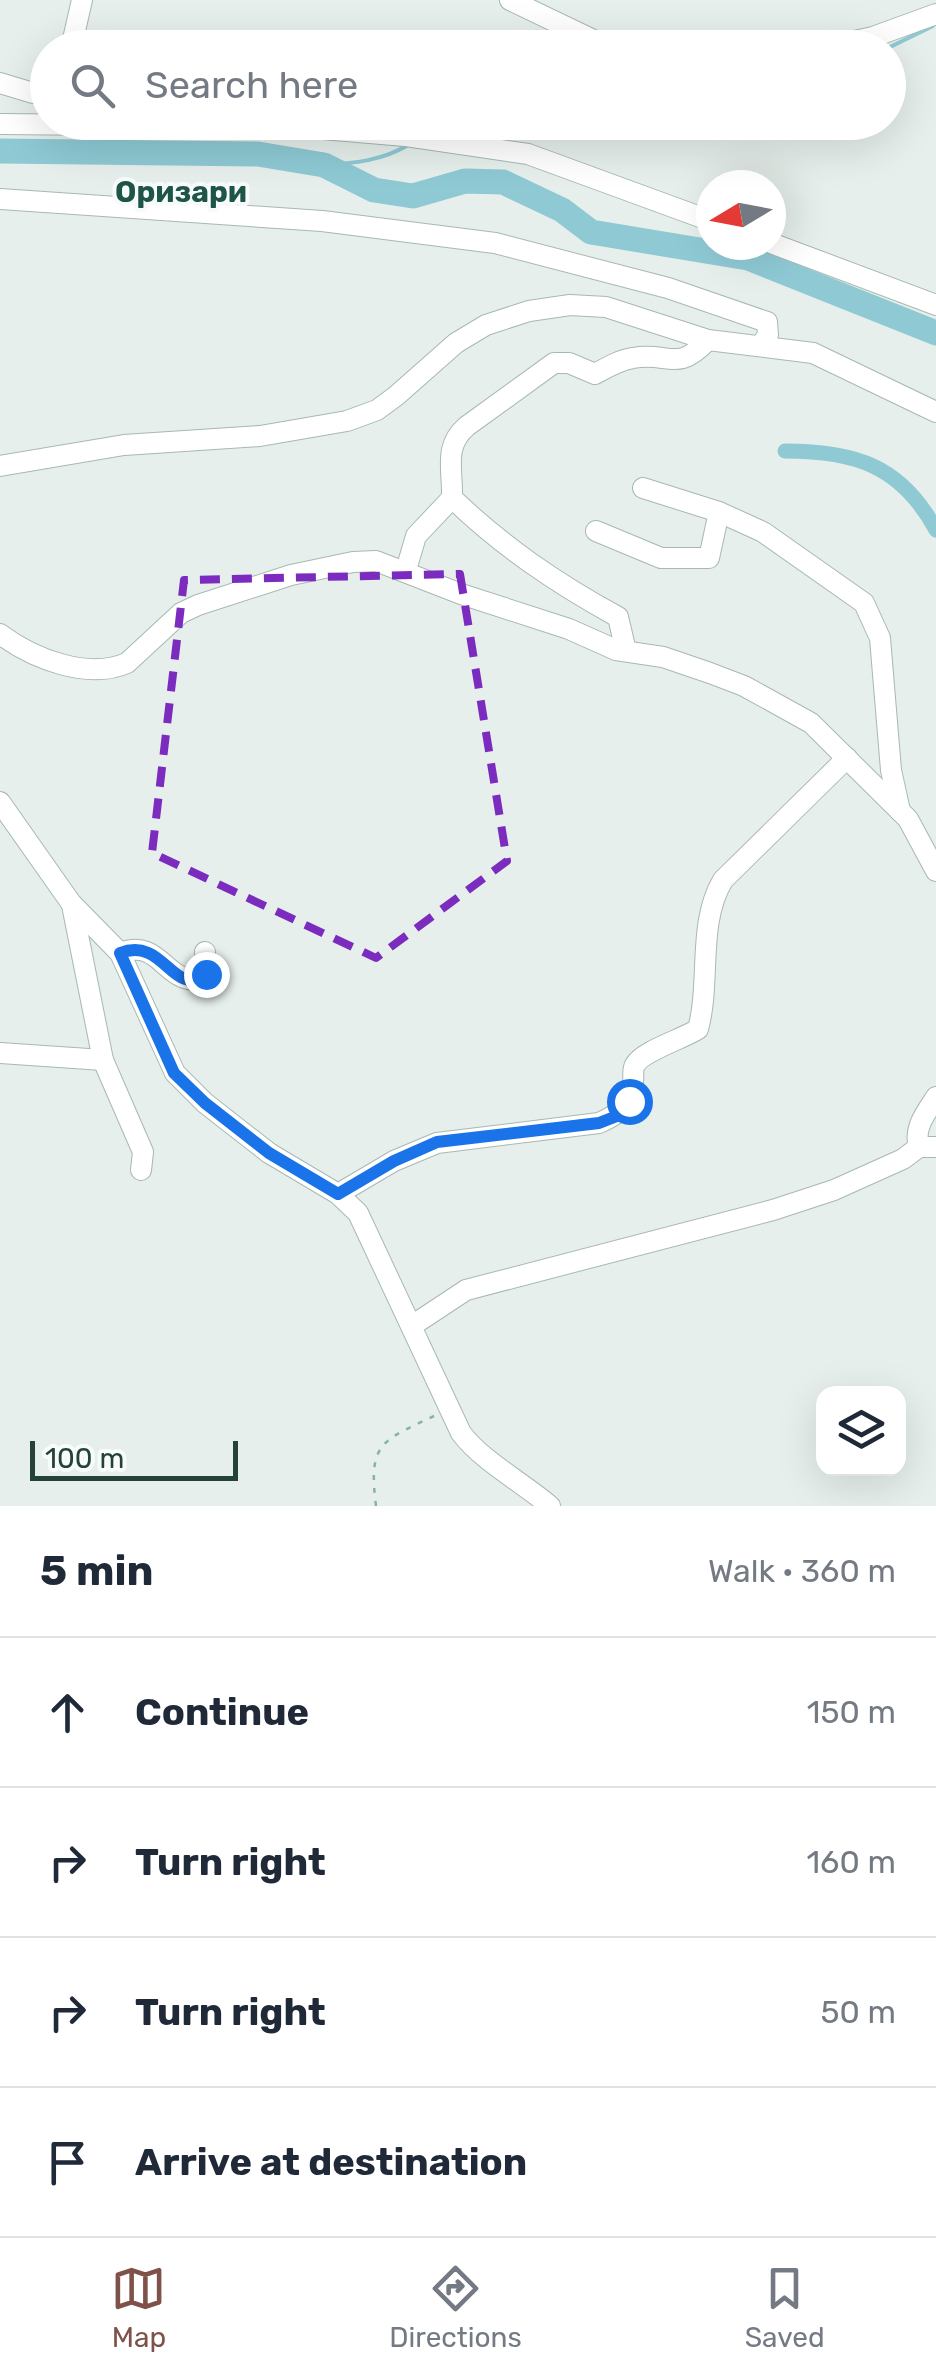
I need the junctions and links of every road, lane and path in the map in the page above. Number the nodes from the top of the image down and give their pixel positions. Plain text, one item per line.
1 (82, 0) edge
2 (510, 0) edge
3 (554, 10) edge
4 (936, 14) edge
5 (75, 30) edge
6 (583, 30) edge
7 (892, 30) edge
8 (0, 83) edge
9 (30, 93) edge
10 (0, 124) edge
11 (30, 125) edge
12 (432, 140) edge
13 (0, 199) edge
14 (696, 216) edge
15 (786, 249) edge
16 (936, 305) edge
17 (708, 340) junction
18 (761, 345) junction
19 (936, 412) edge
20 (0, 466) edge
21 (643, 488) dead end
22 (452, 498) junction
23 (719, 512) junction
24 (596, 531) dead end
25 (406, 570) junction
26 (0, 634) edge
27 (626, 651) junction
28 (848, 758) junction
29 (0, 802) edge
30 (900, 811) junction
31 (936, 870) edge
32 (71, 903) junction
33 (205, 952) dead end
34 (120, 953) junction
35 (0, 1053) edge
36 (103, 1060) junction
37 (936, 1096) edge
38 (928, 1148) edge
39 (141, 1170) dead end
40 (338, 1194) junction
41 (413, 1325) junction
42 (448, 1410) junction
43 (376, 1506) edge
44 (550, 1506) edge

1 - 5 street
2 - 3 street
3 - 6 street
4 - 7 street
8 - 9 street
10 - 11 street
12 - 14 street
13 - 18 street
15 - 16 street
17 - 18 street
17 - 20 street
17 - 22 street
18 - 19 street
21 - 23 street
22 - 25 street
22 - 27 street
23 - 24 street
23 - 30 street
25 - 26 street
25 - 27 street
27 - 28 street
28 - 30 street
28 - 40 street
29 - 32 street
30 - 31 street
32 - 34 street
32 - 36 street
33 - 34 street
34 - 40 street
35 - 36 street
36 - 39 street
37 - 38 street
38 - 41 street
40 - 41 street
41 - 42 street
42 - 43 path
42 - 44 street

